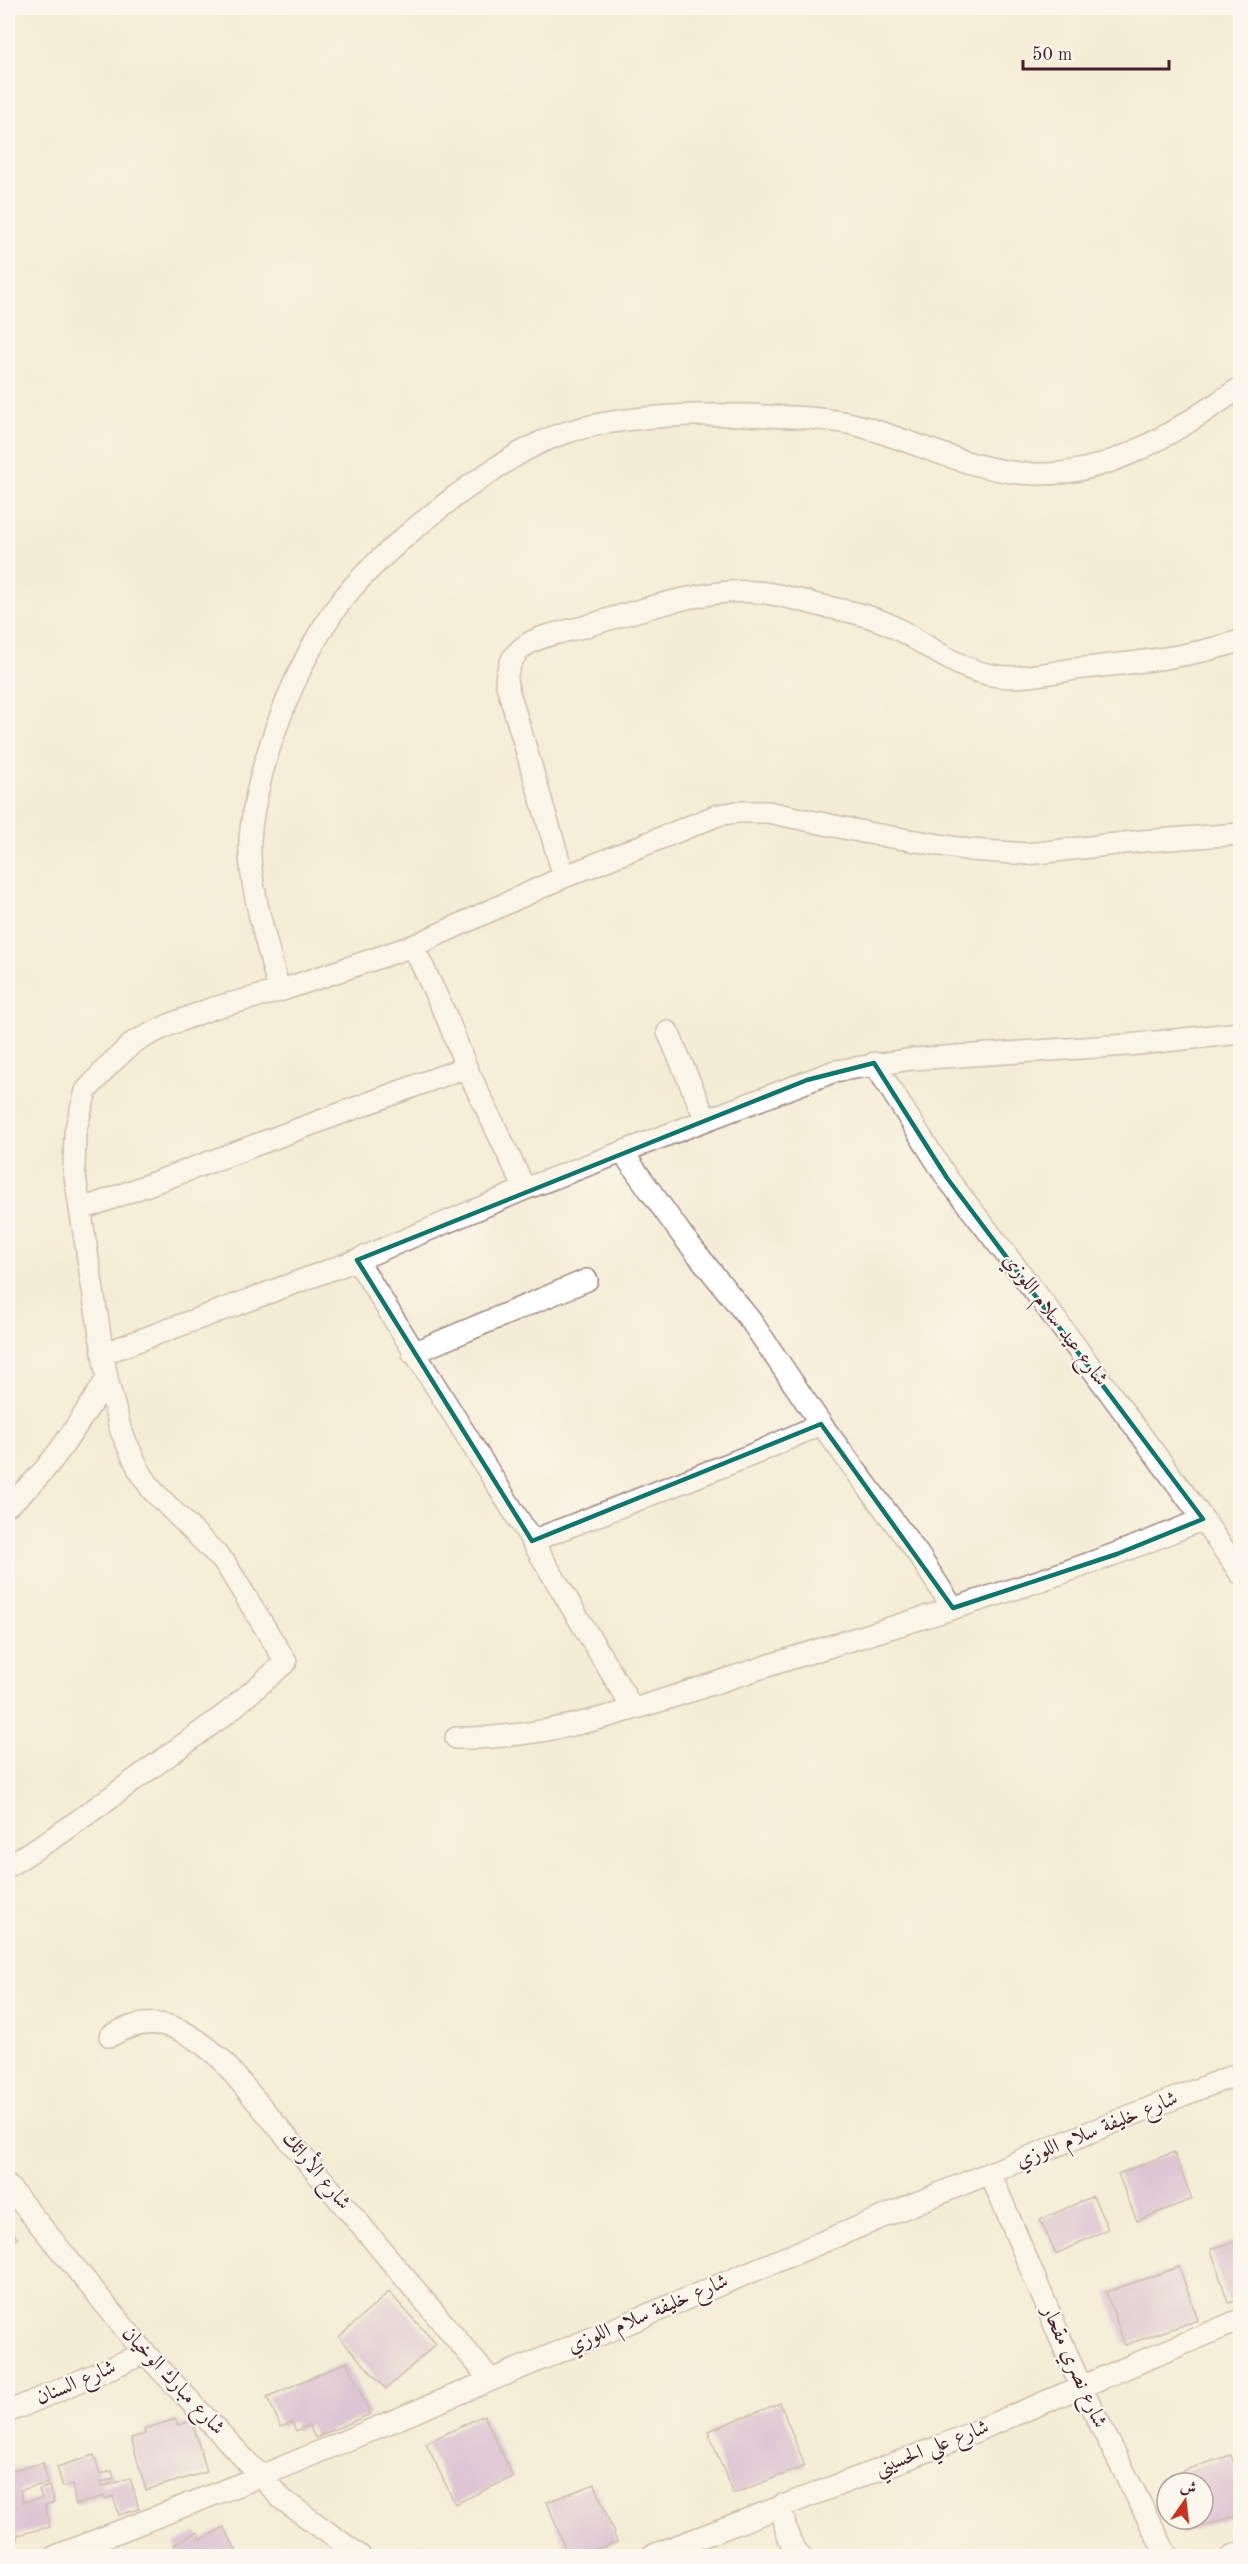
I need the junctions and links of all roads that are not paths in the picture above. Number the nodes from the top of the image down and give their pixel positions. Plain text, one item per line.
1 (1240, 388) edge
2 (1240, 641) edge
3 (1240, 834) edge
4 (564, 877) junction
5 (413, 946) junction
6 (279, 992) junction
7 (668, 1032) dead end
8 (1240, 1033) edge
9 (874, 1063) junction
10 (466, 1068) junction
11 (706, 1120) junction
12 (623, 1153) junction
13 (525, 1190) junction
14 (80, 1210) junction
15 (357, 1260) junction
16 (587, 1280) dead end
17 (105, 1353) junction
18 (413, 1353) junction
19 (107, 1379) junction
20 (821, 1424) junction
21 (8, 1505) edge
22 (1203, 1519) junction
23 (532, 1541) junction
24 (1240, 1574) edge
25 (953, 1608) junction
26 (633, 1709) junction
27 (456, 1738) dead end
28 (8, 1866) edge
29 (110, 2036) dead end
30 (1240, 2073) edge
31 (990, 2173) junction
32 (8, 2186) edge
33 (1240, 2320) edge
34 (145, 2353) junction
35 (490, 2379) junction
36 (1081, 2387) junction
37 (8, 2412) edge
38 (261, 2476) junction
39 (782, 2505) junction
40 (1240, 2553) edge
41 (56, 2556) edge
42 (360, 2556) edge
43 (651, 2556) edge
44 (800, 2556) edge
45 (1167, 2556) edge
46 (1233, 2556) edge

1 - 6 street
2 - 4 street
3 - 4 street
4 - 5 street
5 - 6 street
5 - 10 street
6 - 14 street
7 - 11 street
8 - 9 street
9 - 11 street
9 - 22 street, شارع عيد سلام اللوزي
10 - 13 street
10 - 14 street
11 - 12 street
12 - 13 street
12 - 20 street
13 - 15 street
14 - 17 street
15 - 17 street
15 - 18 street
16 - 18 street
17 - 19 street
18 - 23 street
19 - 21 street
19 - 28 street
20 - 23 street
20 - 25 street
22 - 24 street, شارع عيد سلام اللوزي
22 - 25 street
23 - 26 street
25 - 26 street
26 - 27 street
29 - 35 street, شارع الأرائك
30 - 31 street, شارع خليفة سلام اللوزي
31 - 35 street, شارع خليفة سلام اللوزي
31 - 36 street, شارع نصري مقحار
32 - 34 street, شارع مبارك الوخيان
33 - 36 street, شارع علي الحسيني
34 - 37 street, شارع السنان
34 - 38 street, شارع مبارك الوخيان
35 - 38 street, شارع خليفة سلام اللوزي
36 - 39 street, شارع علي الحسيني
36 - 45 street, شارع نصري مقحار
38 - 41 street, شارع خليفة سلام اللوزي
38 - 42 street, شارع مبارك الوخيان
39 - 43 street, شارع علي الحسيني
39 - 44 street
40 - 46 street

